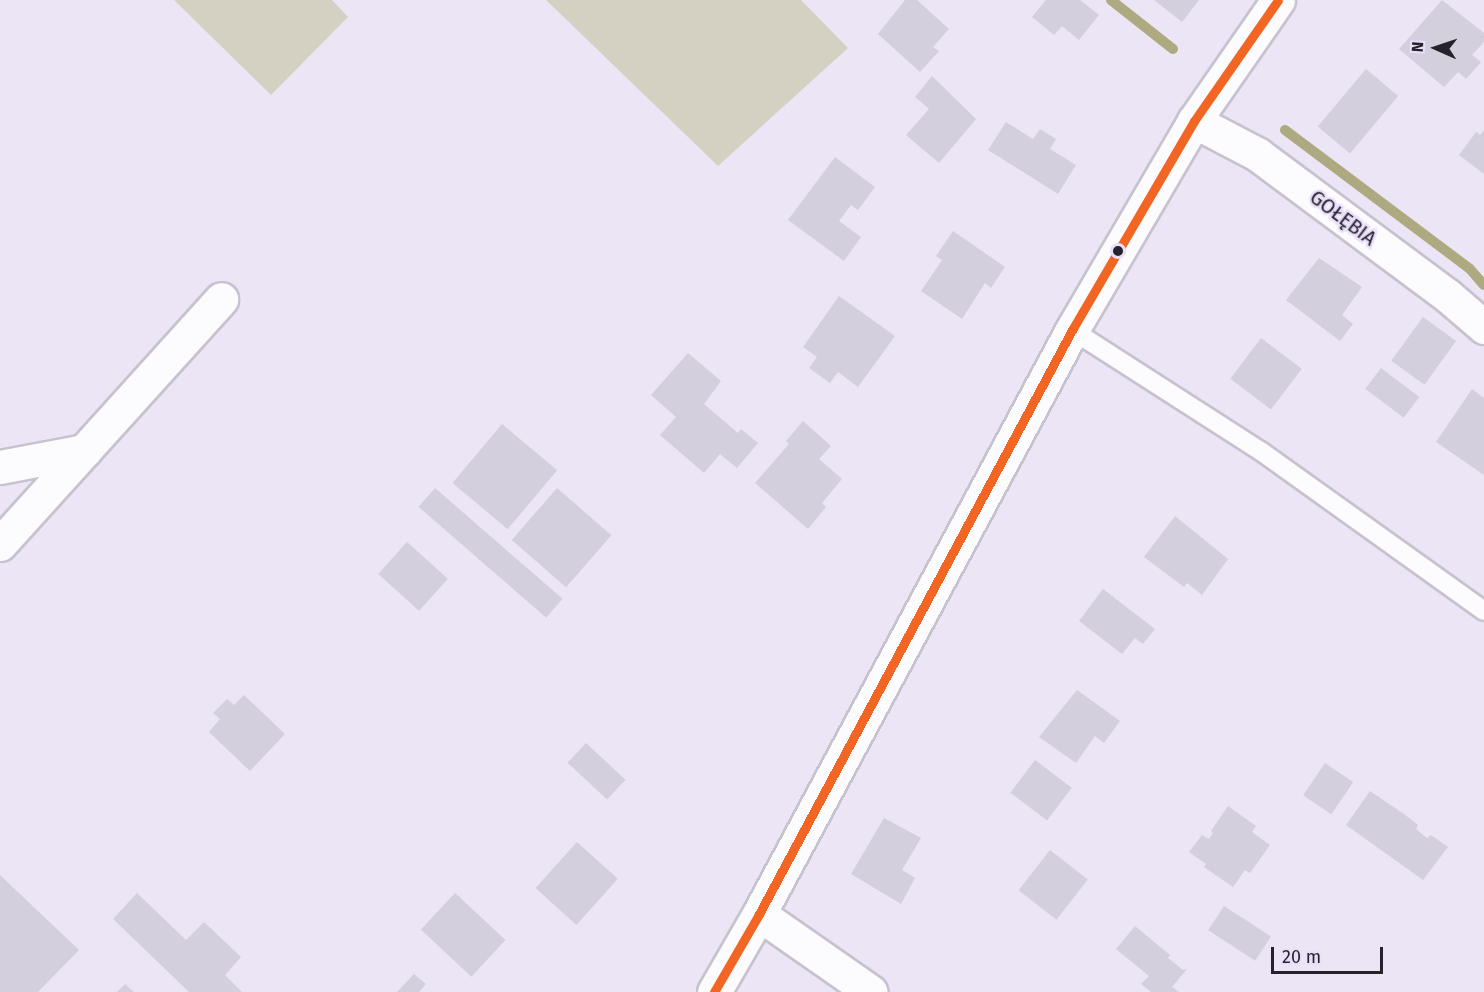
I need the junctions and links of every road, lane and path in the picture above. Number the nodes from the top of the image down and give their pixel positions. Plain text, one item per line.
1 (1278, 0) edge
2 (1194, 121) junction
3 (221, 298) dead end
4 (1484, 327) edge
5 (1072, 330) junction
6 (84, 450) junction
7 (0, 467) edge
8 (0, 543) edge
9 (1484, 611) edge
10 (759, 914) junction
11 (714, 992) edge
12 (871, 992) edge

1 - 2 street
2 - 4 street, GOŁĘBIA
2 - 5 street
3 - 6 street
5 - 9 lane
5 - 10 street
6 - 7 street
6 - 8 street
10 - 11 street
10 - 12 street

